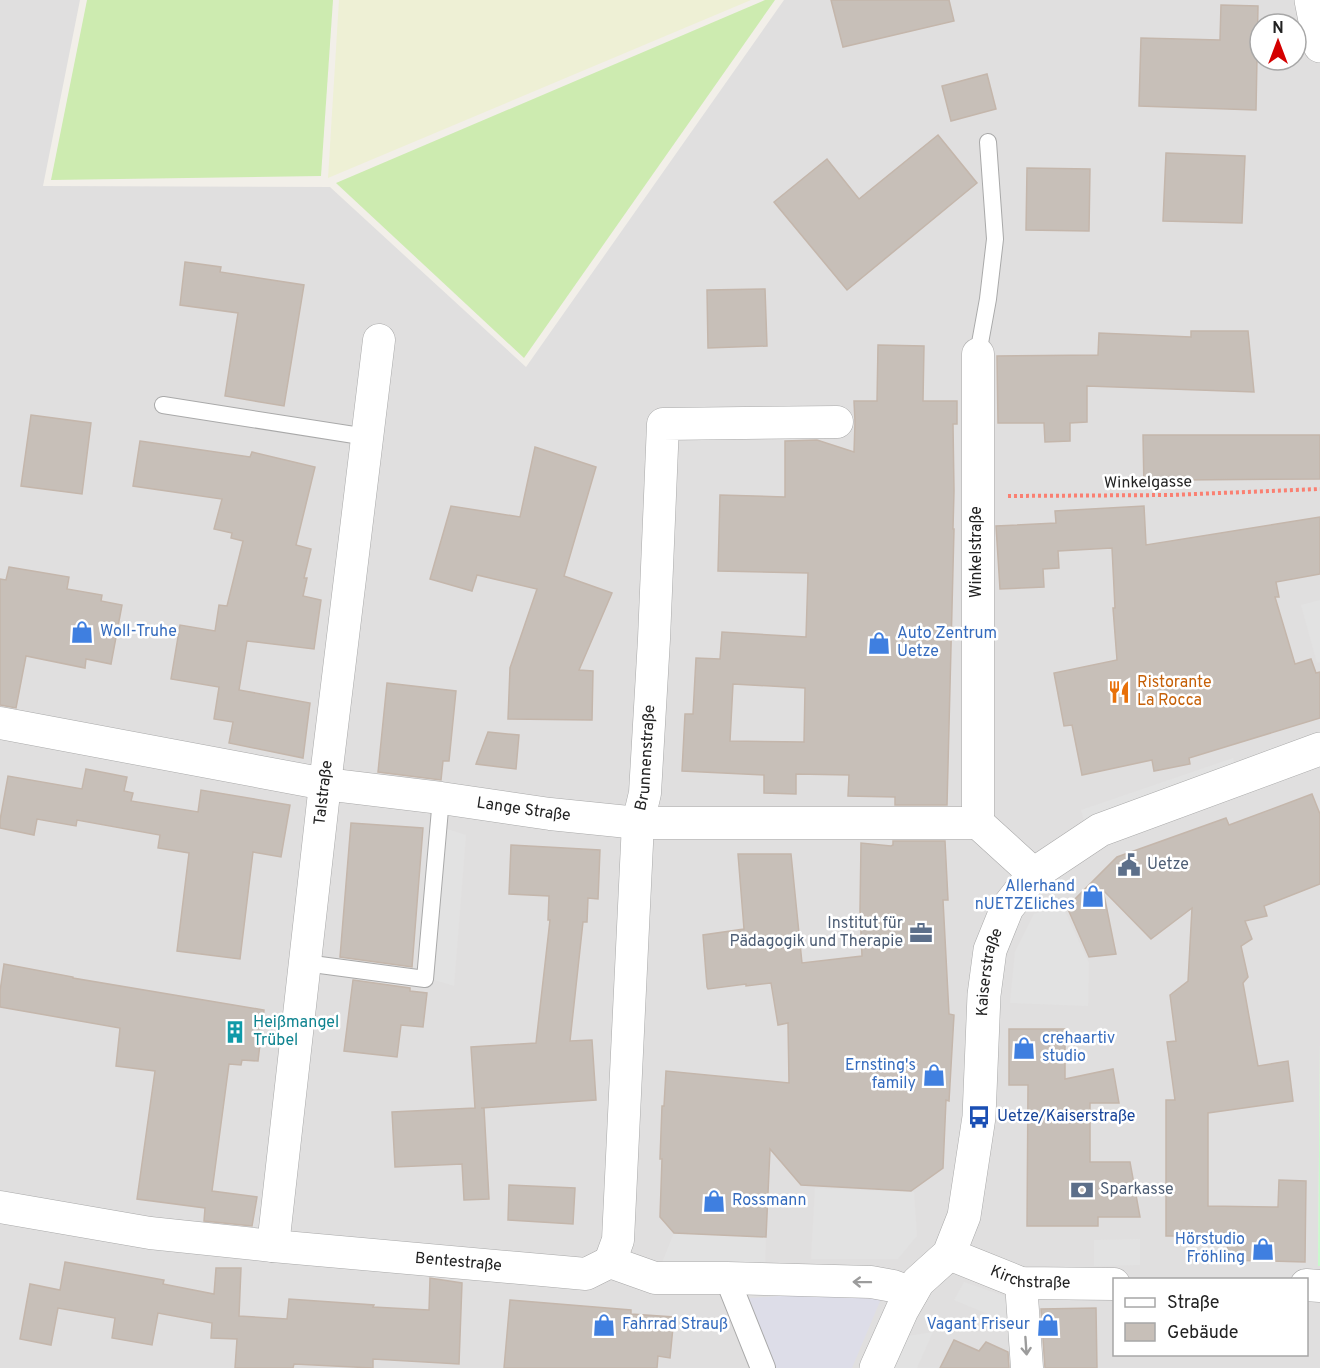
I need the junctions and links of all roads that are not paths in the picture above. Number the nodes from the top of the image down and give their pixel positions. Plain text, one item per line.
1 (1311, 0) edge
2 (1320, 46) edge
3 (988, 142) dead end
4 (379, 340) dead end
5 (978, 354) joint
6 (163, 405) dead end
7 (837, 422) dead end
8 (367, 437) junction
9 (0, 723) edge
10 (1320, 749) edge
11 (325, 784) junction
12 (441, 798) junction
13 (638, 823) junction
14 (978, 823) junction
15 (1034, 874) junction
16 (305, 963) junction
17 (0, 1207) edge
18 (273, 1246) junction
19 (949, 1254) junction
20 (610, 1262) junction
21 (727, 1278) junction
22 (1021, 1283) junction
23 (1113, 1284) edge
24 (912, 1293) junction
25 (763, 1368) edge
26 (876, 1368) edge
27 (1027, 1368) edge

1 - 2 street
3 - 5 lane
4 - 8 street, Talstraße
5 - 14 street, Winkelstraße
6 - 8 lane
7 - 13 street, Brunnenstraße
8 - 11 street, Talstraße
9 - 11 street, Lange Straße
10 - 15 street, Kaiserstraße
11 - 12 street, Lange Straße
11 - 16 street, Talstraße
12 - 13 street, Lange Straße
12 - 16 lane
13 - 14 street, Lange Straße
13 - 20 street, Brunnenstraße
14 - 15 street
15 - 19 street, Kaiserstraße
16 - 18 street, Talstraße
17 - 18 street, Bentestraße
18 - 20 street, Bentestraße
19 - 22 street, Kirchstraße
19 - 24 street, Kaiserstraße
20 - 21 street
24 -> 21 street
21 - 25 street
22 - 23 street, Kirchstraße
22 -> 27 street
24 - 26 street, Kaiserstraße

